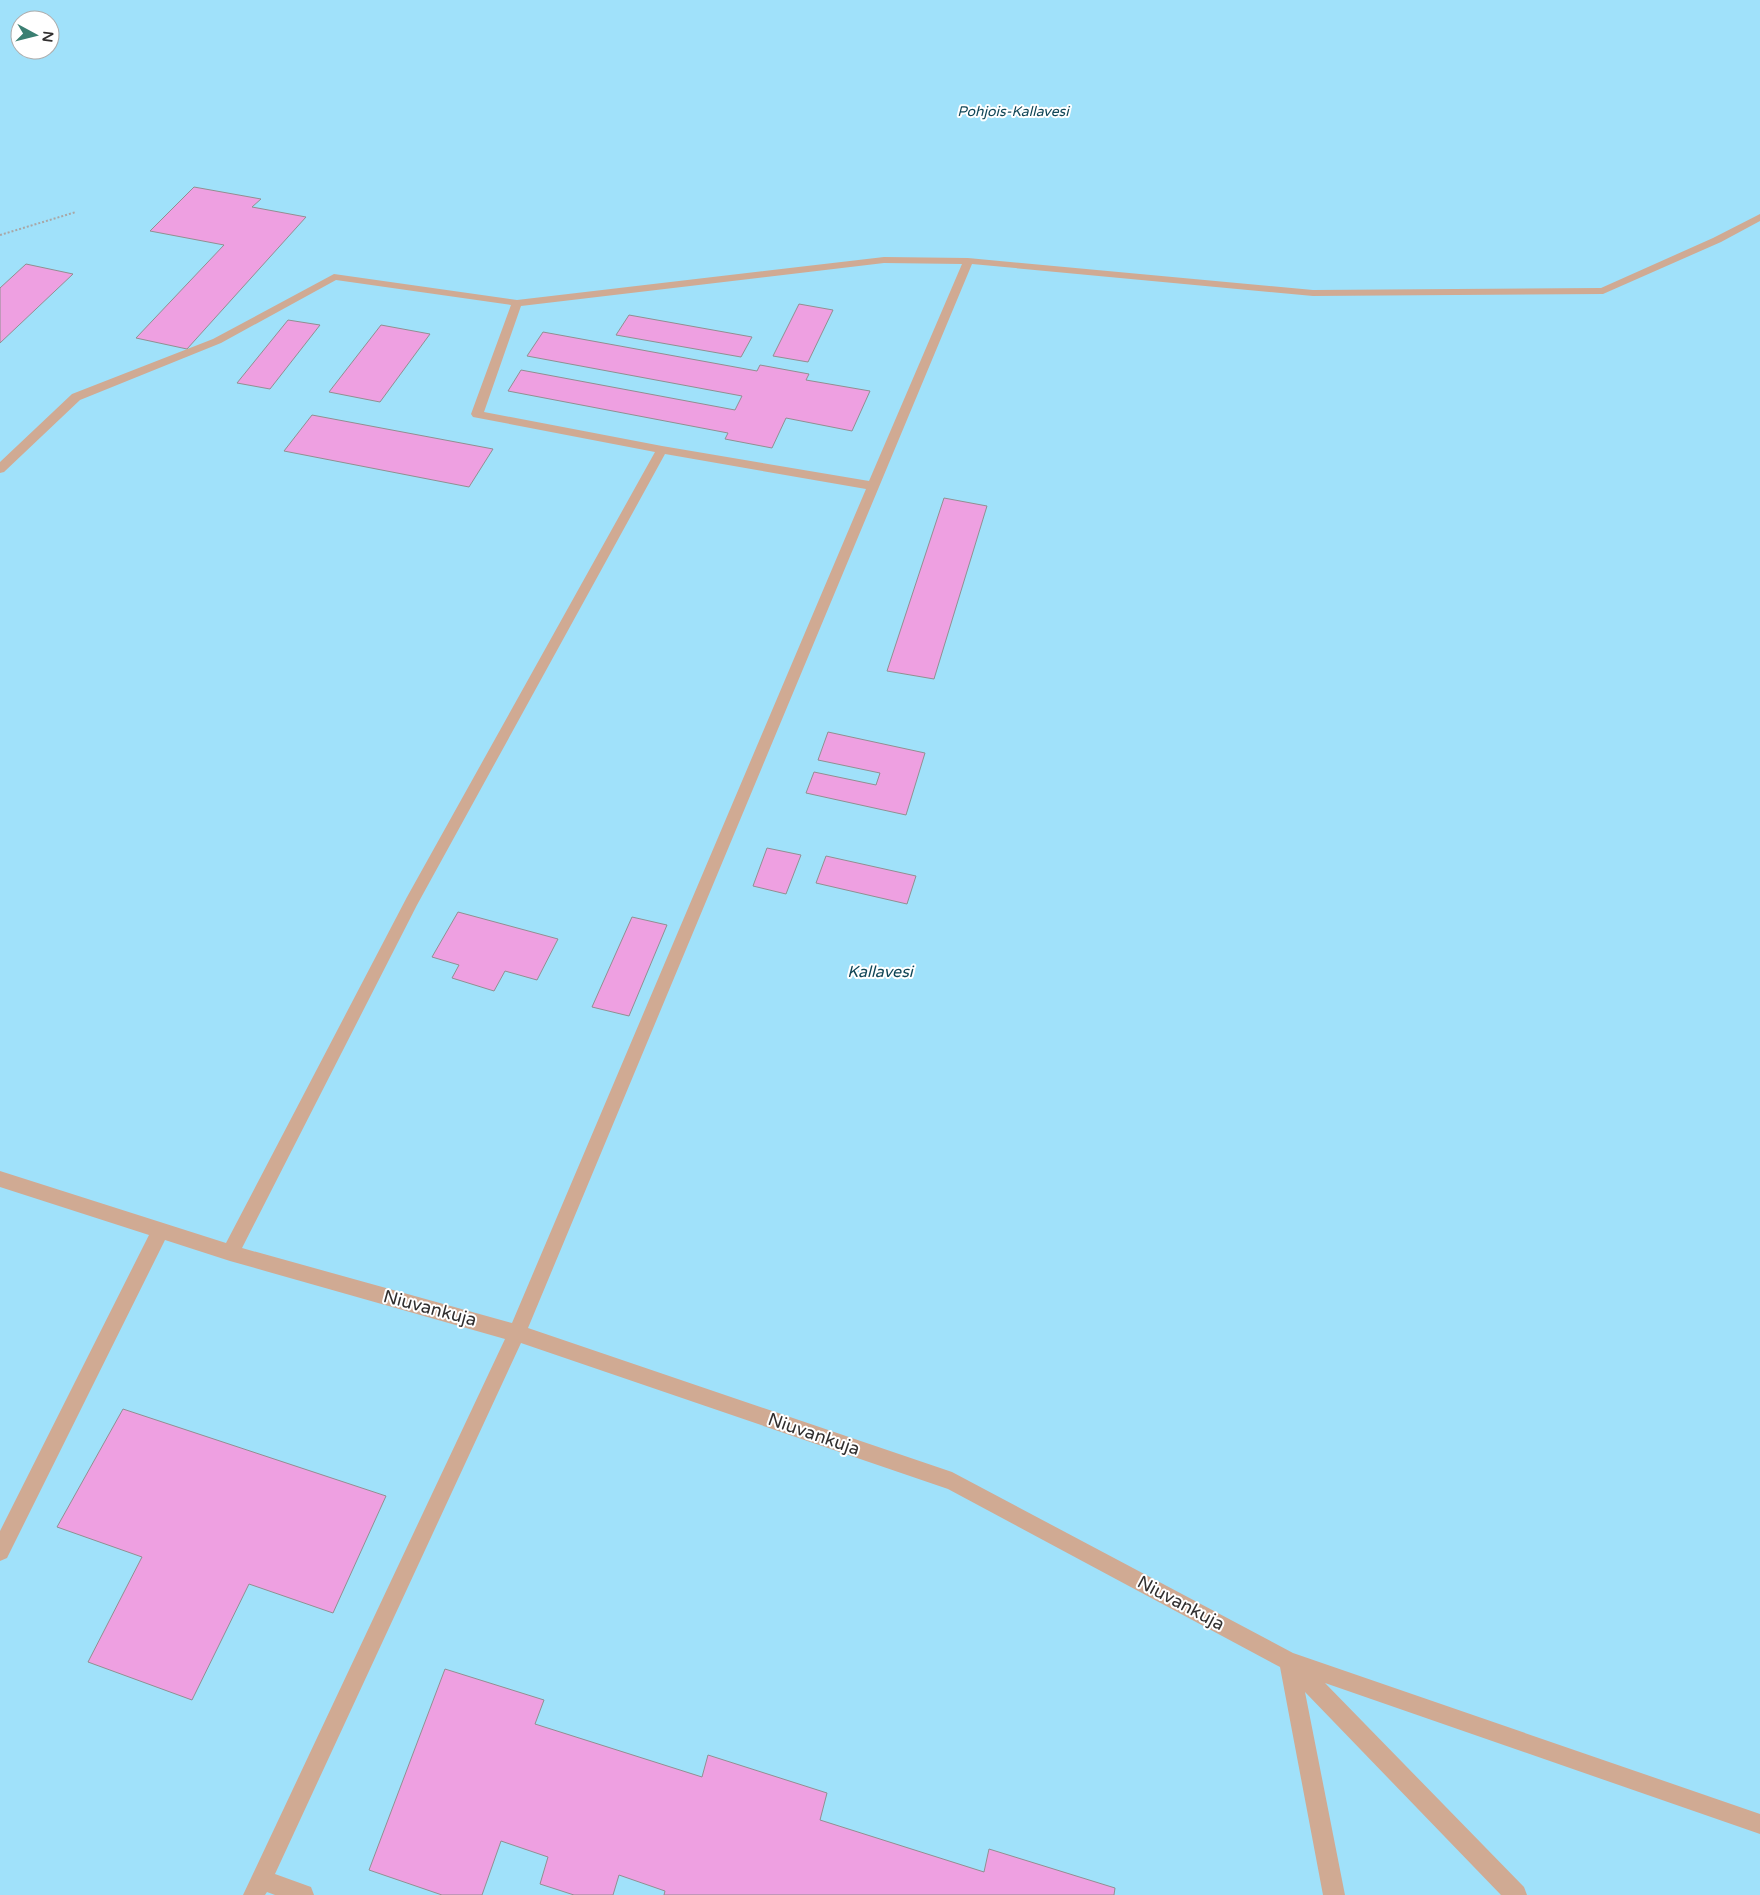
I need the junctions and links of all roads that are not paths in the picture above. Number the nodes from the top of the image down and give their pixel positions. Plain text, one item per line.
1 (1760, 217) edge
2 (968, 261) junction
3 (517, 302) junction
4 (662, 450) junction
5 (0, 469) edge
6 (874, 486) junction
7 (0, 1179) edge
8 (161, 1230) junction
9 (230, 1253) junction
10 (518, 1333) junction
11 (0, 1552) edge
12 (1289, 1661) junction
13 (1760, 1824) edge
14 (257, 1887) edge
15 (303, 1895) edge
16 (1334, 1895) edge
17 (1516, 1895) edge

1 - 2 street
2 - 3 street
2 - 6 street
3 - 4 street
3 - 5 street
4 - 6 street
4 - 9 street
6 - 10 street
7 - 8 street, Niuvankuja
8 - 9 street, Niuvankuja
8 - 11 street
9 - 10 street, Niuvankuja
10 - 12 street, Niuvankuja
10 - 14 street
12 - 13 street
12 - 16 street
12 - 17 street, Niuvankuja
14 - 15 street

